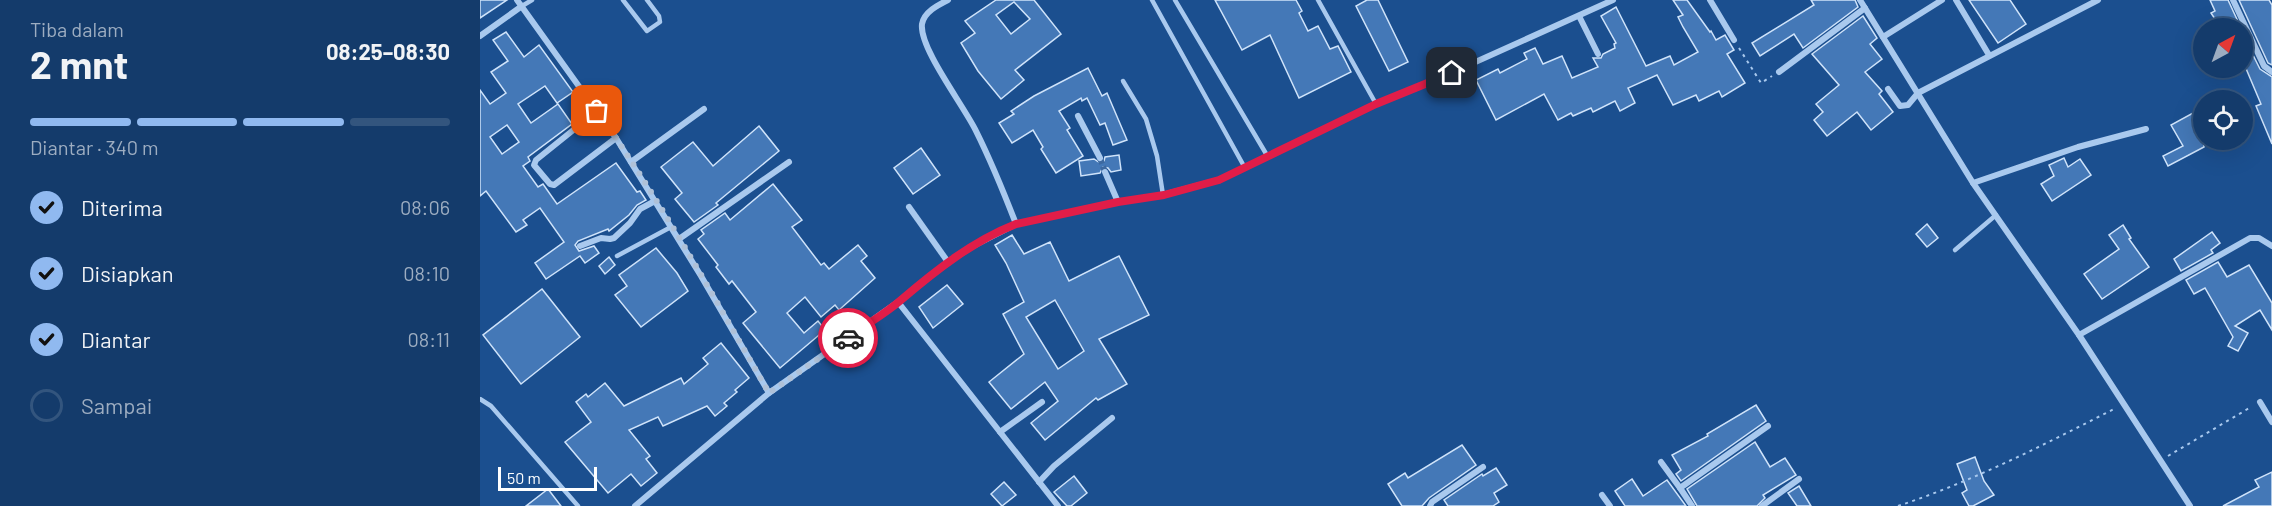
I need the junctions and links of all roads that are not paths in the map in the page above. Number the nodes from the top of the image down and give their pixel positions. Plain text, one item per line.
1 (517, 0) edge
2 (532, 0) edge
3 (624, 0) edge
4 (647, 0) edge
5 (948, 0) edge
6 (1152, 0) edge
7 (1175, 0) edge
8 (1318, 0) edge
9 (1613, 0) edge
10 (1710, 0) edge
11 (1860, 0) edge
12 (1942, 0) edge
13 (1956, 0) edge
14 (2233, 0) edge
15 (2093, 1) edge
16 (522, 6) junction
17 (1865, 8) junction
18 (1579, 16) junction
19 (480, 36) edge
20 (1883, 37) junction
21 (1734, 40) road end
22 (1598, 54) dead end
23 (1989, 55) junction
24 (1779, 72) road end
25 (2272, 72) edge
26 (1123, 81) dead end
27 (1888, 89) dead end
28 (1918, 93) junction
29 (1376, 104) junction
30 (704, 109) dead end
31 (597, 111) junction
32 (1078, 116) dead end
33 (2146, 129) dead end
34 (616, 138) junction
35 (1268, 157) junction
36 (1100, 158) tunnel mouth
37 (631, 162) junction
38 (789, 162) dead end
39 (1245, 168) junction
40 (1105, 172) tunnel mouth
41 (1973, 183) junction
42 (1164, 195) junction
43 (655, 201) junction
44 (1118, 202) junction
45 (909, 207) dead end
46 (1996, 216) junction
47 (1016, 224) junction
48 (671, 227) junction
49 (679, 239) junction
50 (580, 246) dead end
51 (2272, 246) edge
52 (1955, 250) dead end
53 (617, 256) dead end
54 (948, 262) junction
55 (898, 302) junction
56 (2079, 335) junction
57 (769, 393) junction
58 (480, 399) edge
59 (1042, 402) dead end
60 (2260, 402) road end
61 (1112, 418) dead end
62 (2272, 422) edge
63 (1768, 426) dead end
64 (1000, 432) junction
65 (1661, 462) dead end
66 (1483, 467) dead end
67 (1799, 479) dead end
68 (1039, 482) junction
69 (1680, 488) junction
70 (1602, 495) dead end
71 (578, 506) edge
72 (635, 506) edge
73 (1058, 506) edge
74 (1430, 506) edge
75 (1610, 506) edge
76 (1692, 506) edge
77 (1762, 506) edge
78 (2190, 506) edge

1 - 16 street
2 - 16 lane
3 - 4 lane
5 - 47 street
6 - 39 lane
7 - 35 lane
8 - 29 lane
9 - 18 street
10 - 21 street
11 - 17 street
12 - 20 street
13 - 23 street
14 - 25 street
15 - 23 street
16 - 19 street
16 - 31 street
17 - 20 street
17 - 24 street
18 - 22 street
18 - 29 street
20 - 28 street
23 - 28 street
26 - 42 lane
27 - 28 street
28 - 41 street
29 - 35 street
30 - 37 street
31 - 34 street
31 - 34 street
32 - 36 street
33 - 41 street
34 - 37 street
35 - 39 street
37 - 43 street
38 - 49 street
39 - 42 street
40 - 44 street
41 - 46 street
42 - 44 street
43 - 48 street
43 - 50 street
44 - 47 street
45 - 54 street
46 - 52 lane
46 - 56 street
47 - 54 street
48 - 49 street
48 - 53 lane
49 - 57 street
51 - 56 street
54 - 55 street
55 - 57 street
55 - 64 street
56 - 78 street
57 - 72 street
58 - 71 lane
59 - 64 street
60 - 62 street
61 - 68 street
63 - 69 street
64 - 68 street
65 - 69 street
66 - 74 street
67 - 77 street
68 - 73 street
69 - 76 street
70 - 75 street

